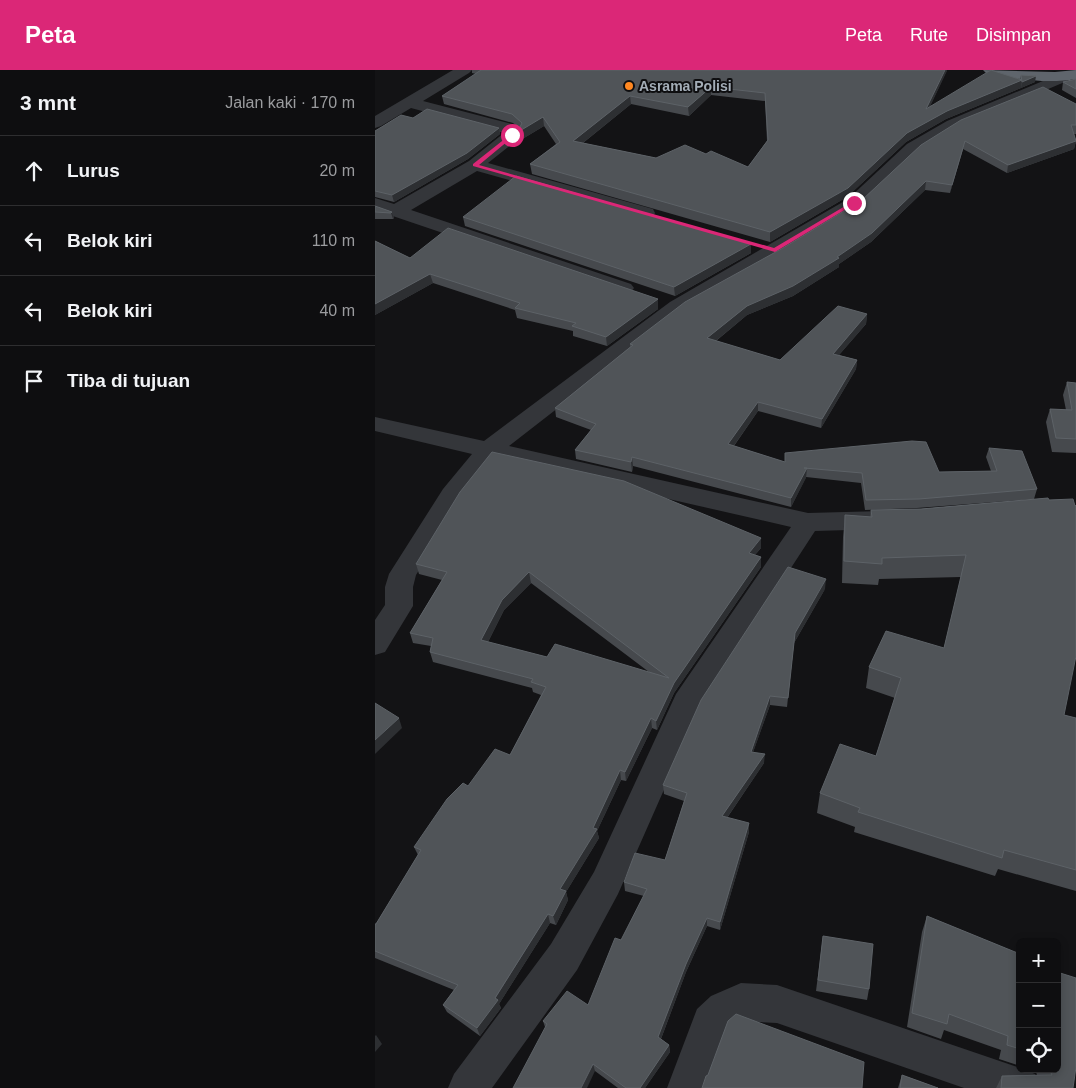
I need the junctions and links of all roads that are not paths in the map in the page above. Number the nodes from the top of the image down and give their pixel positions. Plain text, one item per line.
1 (991, 70) edge
2 (454, 72) edge
3 (1059, 83) edge
4 (383, 104) dead end
5 (405, 105) junction
6 (375, 123) edge
7 (475, 165) junction
8 (375, 204) edge
9 (396, 211) junction
10 (667, 220) edge
11 (749, 243) edge
12 (775, 250) junction
13 (659, 300) junction
14 (375, 424) edge
15 (488, 450) junction
16 (908, 519) edge
17 (808, 522) junction
18 (375, 644) edge
19 (468, 1088) edge
20 (687, 1088) edge
21 (1021, 1088) edge

1 - 3 highway
2 - 5 street
3 - 12 street
4 - 5 street
5 - 6 street
5 - 7 street
7 - 9 street
7 - 10 street
8 - 9 street
9 - 13 street
11 - 12 street
12 - 13 street
13 - 15 street
14 - 15 street
15 - 17 street
15 - 18 street
16 - 17 street
17 - 19 street
20 - 21 street

